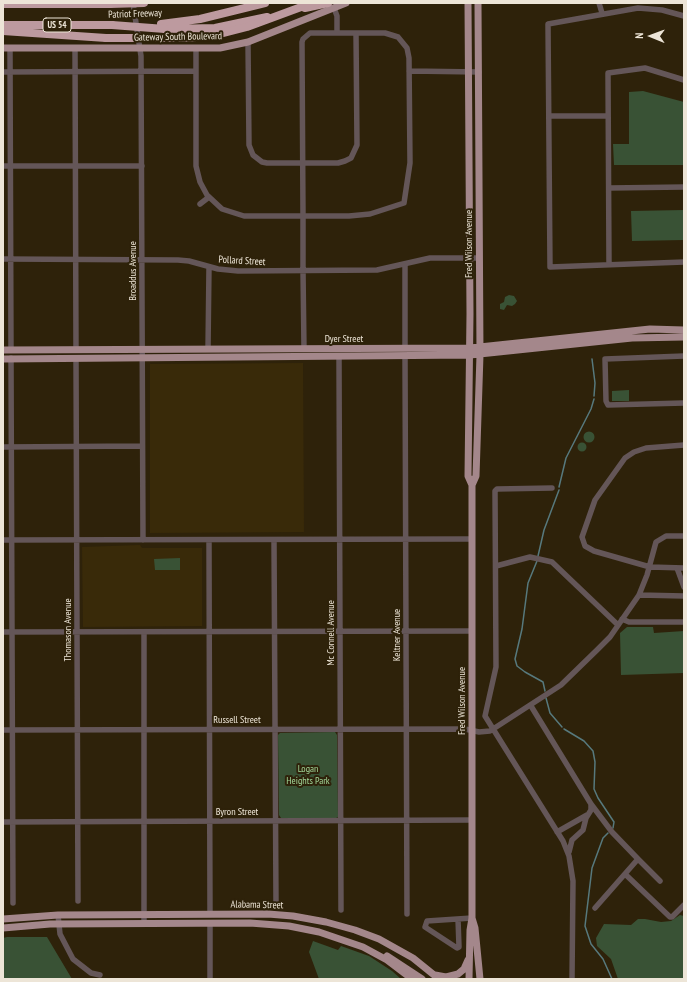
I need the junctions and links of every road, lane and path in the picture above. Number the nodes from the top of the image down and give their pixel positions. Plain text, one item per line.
1 (133, 3) edge
2 (144, 3) edge
3 (265, 3) edge
4 (312, 3) edge
5 (346, 3) edge
6 (468, 3) edge
7 (478, 3) edge
8 (600, 3) edge
9 (3, 4) edge
10 (331, 5) edge
11 (602, 13) junction
12 (684, 16) edge
13 (468, 18) junction
14 (478, 19) junction
15 (3, 25) edge
16 (163, 27) junction
17 (3, 31) edge
18 (337, 32) junction
19 (356, 33) junction
20 (248, 42) junction
21 (6, 48) edge
22 (75, 48) junction
23 (196, 48) junction
24 (141, 49) junction
25 (196, 71) junction
26 (409, 71) junction
27 (3, 72) edge
28 (10, 72) junction
29 (75, 72) junction
30 (141, 72) junction
31 (468, 72) junction
32 (479, 72) junction
33 (684, 80) edge
34 (549, 116) junction
35 (608, 116) junction
36 (303, 163) junction
37 (3, 166) edge
38 (10, 166) junction
39 (75, 166) junction
40 (142, 166) junction
41 (684, 187) edge
42 (609, 188) junction
43 (209, 197) junction
44 (200, 204) dead end
45 (303, 216) junction
46 (469, 258) junction
47 (480, 258) junction
48 (3, 259) edge
49 (10, 259) junction
50 (76, 259) junction
51 (142, 259) junction
52 (684, 262) edge
53 (405, 264) junction
54 (609, 264) junction
55 (209, 267) junction
56 (304, 271) junction
57 (684, 330) edge
58 (684, 337) edge
59 (208, 349) junction
60 (235, 349) junction
61 (304, 349) junction
62 (359, 349) junction
63 (3, 350) edge
64 (11, 350) junction
65 (38, 350) junction
66 (76, 350) junction
67 (480, 351) junction
68 (405, 352) junction
69 (470, 352) junction
70 (142, 353) junction
71 (3, 355) edge
72 (684, 356) edge
73 (208, 357) junction
74 (282, 357) junction
75 (340, 357) junction
76 (7, 358) edge
77 (76, 358) junction
78 (684, 403) edge
79 (684, 445) edge
80 (76, 446) junction
81 (142, 446) junction
82 (3, 447) edge
83 (11, 447) junction
84 (472, 485) junction
85 (552, 488) dead end
86 (684, 536) edge
87 (340, 539) junction
88 (405, 539) junction
89 (471, 539) junction
90 (3, 540) edge
91 (12, 540) junction
92 (77, 540) junction
93 (143, 540) junction
94 (209, 540) junction
95 (274, 540) junction
96 (496, 566) junction
97 (650, 567) junction
98 (677, 568) junction
99 (684, 568) edge
100 (684, 587) edge
101 (639, 595) junction
102 (684, 596) edge
103 (622, 619) junction
104 (684, 622) edge
105 (618, 625) junction
106 (274, 631) junction
107 (340, 631) junction
108 (406, 631) junction
109 (471, 631) junction
110 (3, 632) edge
111 (12, 632) junction
112 (77, 632) junction
113 (144, 632) junction
114 (209, 632) junction
115 (531, 706) junction
116 (209, 729) junction
117 (275, 729) junction
118 (341, 729) junction
119 (406, 729) junction
120 (3, 730) edge
121 (12, 730) junction
122 (78, 730) junction
123 (144, 730) junction
124 (472, 730) junction
125 (493, 730) junction
126 (590, 804) junction
127 (587, 815) junction
128 (472, 820) junction
129 (210, 821) junction
130 (276, 821) junction
131 (341, 821) junction
132 (407, 821) junction
133 (3, 822) edge
134 (12, 822) junction
135 (78, 822) junction
136 (144, 822) junction
137 (557, 832) junction
138 (569, 856) junction
139 (638, 859) junction
140 (626, 874) junction
141 (660, 881) dead end
142 (78, 901) dead end
143 (13, 903) dead end
144 (276, 904) dead end
145 (682, 907) edge
146 (595, 908) dead end
147 (341, 910) dead end
148 (144, 914) junction
149 (210, 914) junction
150 (407, 914) dead end
151 (58, 915) junction
152 (472, 918) junction
153 (3, 919) edge
154 (458, 919) junction
155 (144, 923) junction
156 (210, 923) junction
157 (59, 924) junction
158 (3, 928) edge
159 (363, 947) junction
160 (459, 947) junction
161 (470, 948) junction
162 (100, 975) dead end
163 (437, 977) edge
164 (210, 979) edge
165 (412, 979) edge
166 (422, 979) edge
167 (469, 979) edge
168 (478, 979) edge
169 (572, 979) edge

1 - 24 street, Broaddus Avenue
2 - 9 highway, Patriot Freeway / US 54, bridge
3 - 16 highway, Patriot Freeway
4 - 17 highway, bridge
5 - 10 main road, Gateway South Boulevard
6 - 13 main road, Fred Wilson Avenue
7 - 14 main road, Fred Wilson Avenue
8 - 11 street
10 - 16 highway
10 - 18 street
10 - 20 main road, Gateway South Boulevard
11 - 12 street
11 - 34 street
13 - 14 main road
13 - 31 main road, Fred Wilson Avenue
14 - 32 main road, Fred Wilson Avenue
15 - 16 highway, Patriot Freeway / US 54, bridge
18 - 19 street
18 - 36 street
19 - 26 street
19 - 36 street
20 - 23 main road, Gateway South Boulevard
20 - 36 street
21 - 22 main road, Gateway South Boulevard
21 - 28 street
22 - 24 main road, Gateway South Boulevard
22 - 29 street
23 - 24 main road, Gateway South Boulevard
23 - 25 street
24 - 30 street, Broaddus Avenue
25 - 30 street
25 - 43 street
26 - 31 street
26 - 45 street
27 - 28 street
28 - 29 street
28 - 38 street
29 - 30 street
29 - 39 street
30 - 40 street, Broaddus Avenue
31 - 32 street
31 - 46 main road, Fred Wilson Avenue
32 - 47 main road, Fred Wilson Avenue
33 - 35 street
34 - 35 street
34 - 54 street
35 - 42 street
36 - 45 street
37 - 38 street
38 - 39 street
38 - 49 street
39 - 40 street
39 - 50 street
40 - 51 street, Broaddus Avenue
41 - 42 street
42 - 54 street
43 - 44 street
43 - 45 street
45 - 56 street
46 - 47 street, Pollard Street
46 - 53 street, Pollard Street
46 - 69 main road, Fred Wilson Avenue
47 - 67 main road, Fred Wilson Avenue
48 - 49 street, Pollard Street
49 - 50 street, Pollard Street
49 - 64 street
50 - 51 street, Pollard Street
50 - 66 street
51 - 55 street, Pollard Street
51 - 70 street, Broaddus Avenue
52 - 54 street
53 - 56 street, Pollard Street
53 - 68 street, Keltner Avenue
55 - 56 street, Pollard Street
55 - 59 street
56 - 61 street
57 - 67 main road, Dyer Street
58 - 67 main road, Dyer Street
59 - 60 main road, Dyer Street
59 - 70 main road, Dyer Street
60 - 61 main road, Dyer Street
60 - 73 main road
61 - 62 main road, Dyer Street
61 - 74 main road
62 - 68 main road, Dyer Street
62 - 75 main road
63 - 64 main road, Dyer Street
64 - 65 main road, Dyer Street
64 - 71 main road
65 - 66 main road, Dyer Street
65 - 76 main road
66 - 70 main road, Dyer Street
67 - 69 main road, Dyer Street
67 - 84 main road, Fred Wilson Avenue
68 - 69 main road, Dyer Street
68 - 75 main road, Dyer Street
68 - 88 street, Keltner Avenue
69 - 84 main road, Fred Wilson Avenue
70 - 73 main road, Dyer Street
70 - 77 main road, Dyer Street
70 - 81 street, Broaddus Avenue
72 - 78 street
73 - 74 main road, Dyer Street
74 - 75 main road, Dyer Street
75 - 87 street, Mc Connell Avenue
76 - 77 main road, Dyer Street
76 - 83 street
77 - 80 street, Thomason Avenue
79 - 97 street
80 - 81 street
80 - 83 street
80 - 92 street, Thomason Avenue
81 - 93 street, Broaddus Avenue
82 - 83 street
83 - 91 street
84 - 89 main road, Fred Wilson Avenue
85 - 96 street
86 - 97 street
87 - 88 street
87 - 95 street
87 - 107 street, Mc Connell Avenue
88 - 89 street
88 - 108 street, Keltner Avenue
89 - 109 main road, Fred Wilson Avenue
90 - 91 street
91 - 92 street
91 - 111 street
92 - 93 street
92 - 112 street, Thomason Avenue
93 - 94 street
94 - 95 street
94 - 114 street
95 - 106 street
96 - 105 street
96 - 125 street
97 - 98 street
97 - 101 street
98 - 99 street
98 - 100 street
101 - 102 street
101 - 103 street
103 - 104 street
103 - 105 street
105 - 115 street
106 - 107 street
106 - 114 street
106 - 117 street
107 - 108 street
107 - 118 street, Mc Connell Avenue
108 - 109 street
108 - 119 street, Keltner Avenue
109 - 124 main road, Fred Wilson Avenue
110 - 111 street
111 - 112 street
111 - 121 street
112 - 113 street
112 - 122 street, Thomason Avenue
113 - 114 street
113 - 123 street
114 - 116 street
115 - 125 street
115 - 126 street
116 - 117 street, Russell Street
116 - 123 street, Russell Street
116 - 129 street
117 - 118 street, Russell Street
117 - 130 street
118 - 119 street, Russell Street
118 - 131 street, Mc Connell Avenue
119 - 124 street, Russell Street
119 - 132 street, Keltner Avenue
120 - 121 street, Russell Street
121 - 122 street, Russell Street
121 - 134 street
122 - 123 street, Russell Street
122 - 135 street, Thomason Avenue
123 - 136 street
124 - 125 street, Russell Street
124 - 128 main road, Fred Wilson Avenue
125 - 137 street
126 - 127 street
126 - 139 street
127 - 137 street
127 - 138 street
128 - 132 street, Byron Street
128 - 152 main road, Fred Wilson Avenue
129 - 130 street, Byron Street
129 - 136 street, Byron Street
129 - 149 street
130 - 131 street, Byron Street
130 - 144 street
131 - 132 street, Byron Street
131 - 147 street, Mc Connell Avenue
132 - 150 street, Keltner Avenue
133 - 134 street, Byron Street
134 - 135 street, Byron Street
134 - 143 street
135 - 136 street, Byron Street
135 - 142 street, Thomason Avenue
136 - 148 street
137 - 138 street
138 - 169 street
139 - 140 street
139 - 141 street
140 - 145 street
140 - 146 street
148 - 149 main road, Alabama Street
148 - 151 main road, Alabama Street
148 - 155 street
149 - 163 main road, Alabama Street
151 - 153 main road, Alabama Street
151 - 157 street
152 - 154 street
152 - 161 main road, Fred Wilson Avenue
152 - 168 main road, Fred Wilson Avenue
154 - 160 street
154 - 160 street
155 - 156 main road, Alabama Street
155 - 157 main road, Alabama Street
156 - 159 main road, Alabama Street
156 - 164 street
157 - 158 main road, Alabama Street
157 - 162 street
159 - 165 main road, Alabama Street
159 - 166 main road
160 - 161 street
161 - 163 main road
161 - 167 main road, Fred Wilson Avenue

